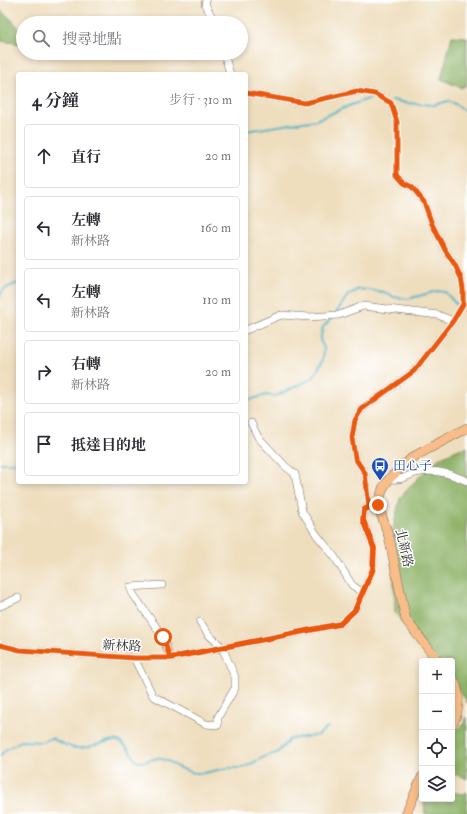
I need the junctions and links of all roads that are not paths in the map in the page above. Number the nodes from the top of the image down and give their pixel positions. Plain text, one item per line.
1 (206, 0) edge
2 (211, 16) edge
3 (226, 60) edge
4 (229, 72) edge
5 (248, 93) edge
6 (453, 321) junction
7 (248, 329) edge
8 (251, 423) dead end
9 (467, 428) edge
10 (389, 479) junction
11 (467, 481) edge
12 (373, 506) junction
13 (162, 585) dead end
14 (363, 593) junction
15 (18, 598) dead end
16 (0, 606) edge
17 (200, 622) dead end
18 (0, 645) edge
19 (222, 647) junction
20 (134, 658) junction
21 (170, 658) junction
22 (436, 658) edge
23 (455, 684) edge
24 (455, 716) edge
25 (419, 784) edge
26 (406, 814) edge

1 - 2 street
3 - 4 street
5 - 6 street
6 - 7 street
6 - 12 street
8 - 14 street
9 - 10 main road
10 - 11 street
10 - 12 main road
12 - 14 street, 新林路
12 - 22 main road, 北新路
13 - 21 street
14 - 19 street, 新林路
15 - 16 street
17 - 19 street
18 - 20 street, 新林路
19 - 20 street
19 - 21 street, 新林路
20 - 21 street, 新林路
23 - 24 main road
25 - 26 main road

